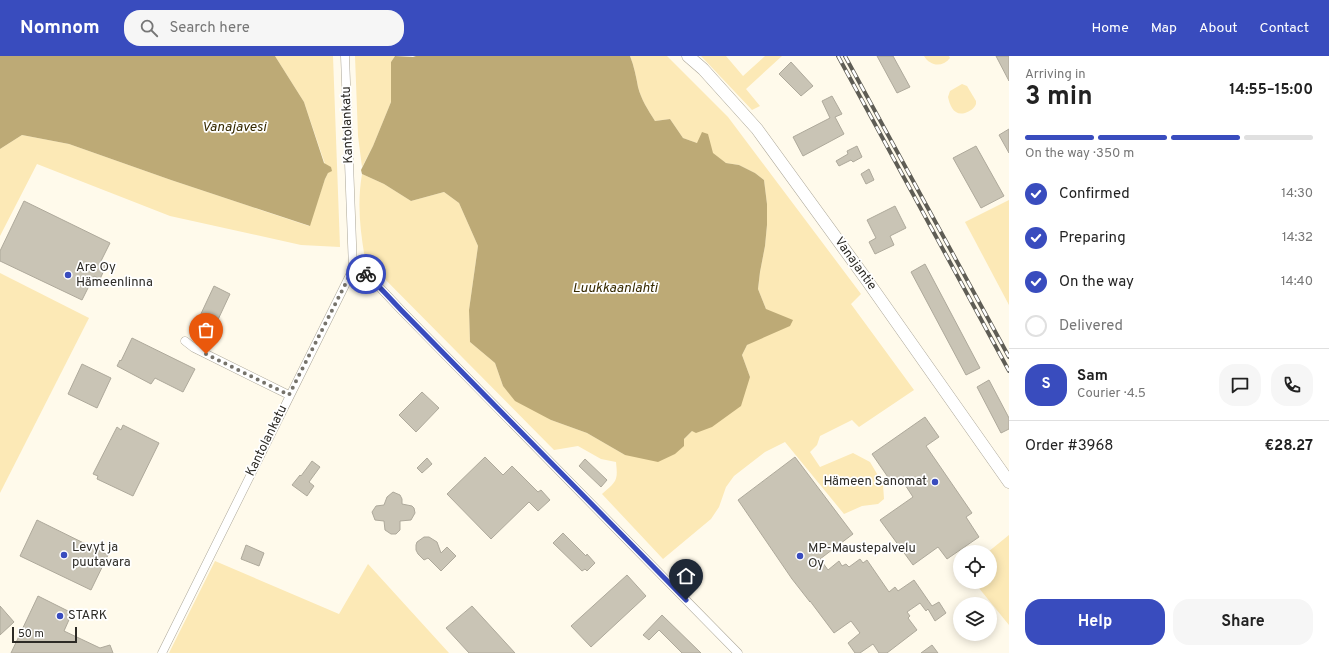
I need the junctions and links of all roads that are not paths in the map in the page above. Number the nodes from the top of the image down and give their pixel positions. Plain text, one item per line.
1 (345, 56) edge
2 (688, 56) edge
3 (353, 269) junction
4 (185, 341) dead end
5 (289, 395) junction
6 (1009, 482) edge
7 (162, 653) edge
8 (738, 653) edge

1 - 3 street, Kantolankatu
2 - 6 street, Vanajantie
3 - 5 street, Kantolankatu
3 - 8 street
4 - 5 street
5 - 7 street, Kantolankatu

